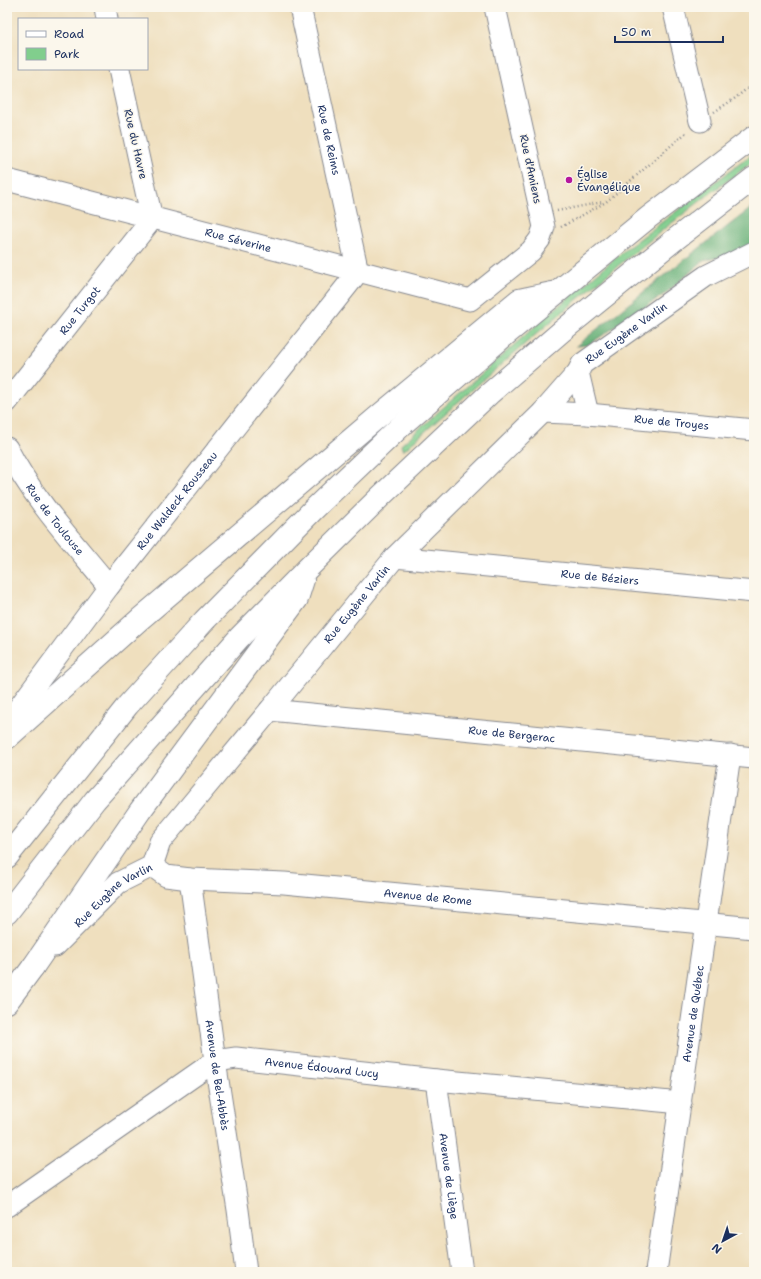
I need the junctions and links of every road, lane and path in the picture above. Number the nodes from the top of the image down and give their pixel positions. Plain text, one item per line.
1 (104, 7) edge
2 (300, 7) edge
3 (495, 7) edge
4 (673, 7) edge
5 (107, 18) edge
6 (119, 70) edge
7 (754, 83) edge
8 (700, 121) junction
9 (754, 137) edge
10 (754, 178) edge
11 (7, 180) edge
12 (606, 202) junction
13 (541, 214) junction
14 (152, 219) junction
15 (540, 239) junction
16 (754, 252) edge
17 (724, 267) junction
18 (754, 268) edge
19 (358, 272) junction
20 (556, 293) junction
21 (578, 372) junction
22 (7, 402) edge
23 (542, 412) junction
24 (588, 414) junction
25 (754, 430) edge
26 (7, 448) edge
27 (418, 535) junction
28 (395, 557) junction
29 (446, 562) junction
30 (306, 570) junction
31 (109, 586) junction
32 (754, 592) edge
33 (270, 710) junction
34 (7, 737) edge
35 (730, 755) junction
36 (754, 758) edge
37 (7, 857) edge
38 (152, 866) junction
39 (190, 879) junction
40 (7, 913) edge
41 (706, 924) junction
42 (754, 928) edge
43 (33, 968) junction
44 (7, 1002) edge
45 (215, 1061) junction
46 (436, 1080) junction
47 (681, 1103) junction
48 (7, 1206) edge
49 (246, 1272) edge
50 (462, 1272) edge
51 (656, 1272) edge

1 - 5 street
2 - 19 street, Rue de Reims
3 - 13 street, Rue d'Amiens
4 - 8 street
6 - 14 street, Rue du Havre
7 - 8 path
8 - 12 path
9 - 20 main road
10 - 30 main road
11 - 14 street, Rue Séverine
12 - 13 path
12 - 15 path
13 - 15 street, Rue d'Amiens
14 - 19 street, Rue Séverine
14 - 22 street, Rue Turgot
15 - 19 street, Rue Séverine
16 - 17 street, Rue Eugène Varlin
17 - 18 street
17 - 21 street, Rue Eugène Varlin
19 - 31 street, Rue Waldeck Rousseau
20 - 34 main road
20 - 37 main road
21 - 23 street, Rue Eugène Varlin
21 - 24 street
23 - 24 street, Rue de Troyes
23 - 27 street, Rue Eugène Varlin
24 - 25 street, Rue de Troyes
26 - 31 street, Rue de Toulouse
27 - 28 street, Rue Eugène Varlin
27 - 29 street
28 - 29 street, Rue de Béziers
28 - 33 street, Rue Eugène Varlin
29 - 32 street, Rue de Béziers
30 - 40 main road
30 - 43 main road
31 - 34 street, Rue Waldeck Rousseau
33 - 35 street, Rue de Bergerac
33 - 38 street, Rue Eugène Varlin
35 - 36 street, Rue de Bergerac
35 - 41 street, Avenue de Québec
38 - 39 street, Avenue de Rome
38 - 43 street, Rue Eugène Varlin
39 - 41 street, Avenue de Rome
39 - 45 street, Avenue de Bel-Abbès
41 - 42 street, Avenue de Rome
41 - 47 street, Avenue de Québec
43 - 44 main road, Rue Eugène Varlin
45 - 46 street, Avenue Édouard Lucy
45 - 48 street, Avenue Édouard Lucy
45 - 49 street, Avenue de Bel-Abbès
46 - 47 street, Avenue Édouard Lucy
46 - 50 street, Avenue de Liège
47 - 51 street, Avenue de Québec

